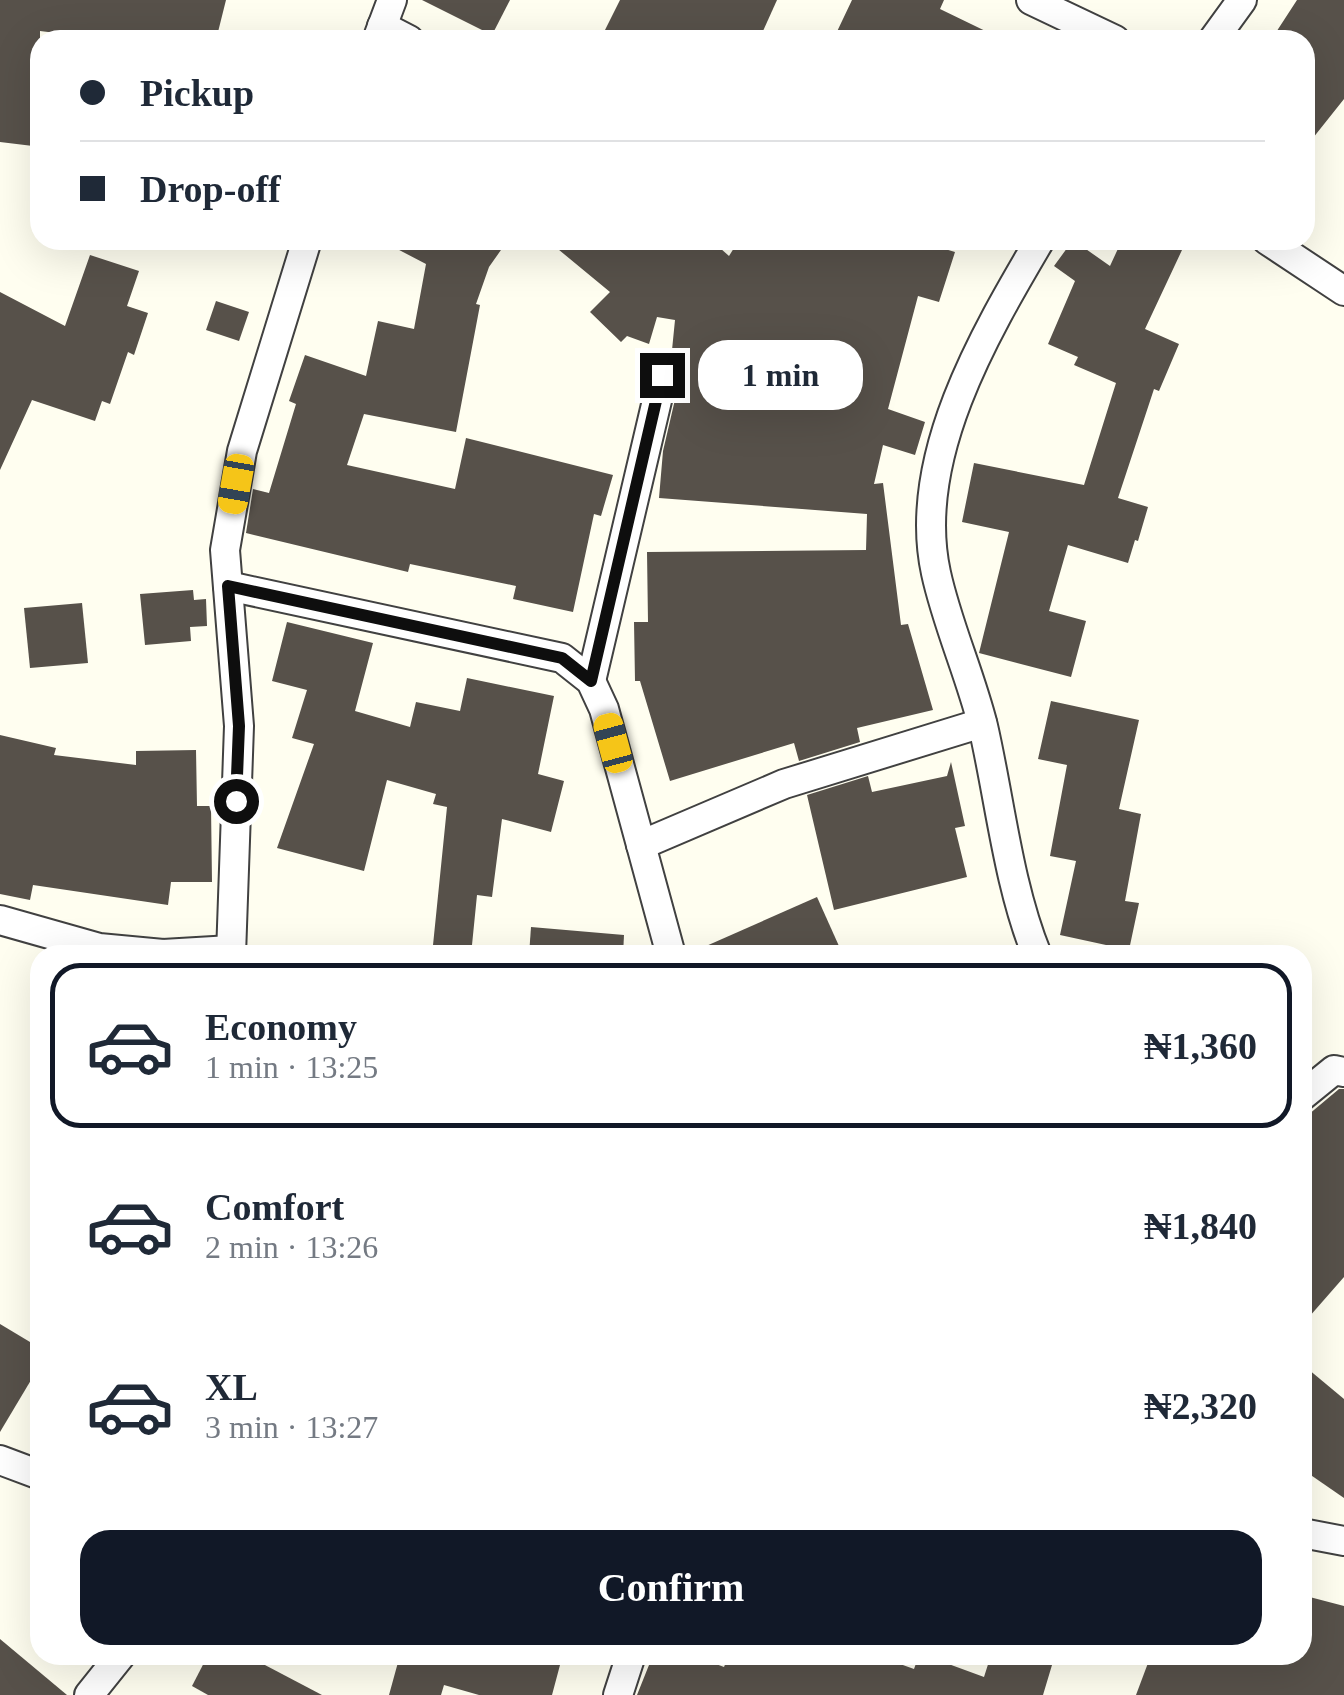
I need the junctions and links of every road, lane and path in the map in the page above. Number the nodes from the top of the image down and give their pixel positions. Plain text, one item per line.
1 (1031, 0) edge
2 (1242, 0) edge
3 (1094, 30) edge
4 (1220, 30) edge
5 (305, 250) edge
6 (1034, 250) edge
7 (1282, 250) edge
8 (1344, 291) edge
9 (662, 375) dead end
10 (228, 586) junction
11 (591, 681) junction
12 (982, 723) junction
13 (641, 845) junction
14 (0, 920) edge
15 (88, 945) edge
16 (231, 945) edge
17 (667, 945) edge
18 (1035, 945) edge
19 (1344, 1072) edge
20 (1312, 1088) edge
21 (0, 1460) edge
22 (30, 1471) edge
23 (1312, 1534) edge
24 (1344, 1541) edge
25 (112, 1665) edge
26 (628, 1665) edge
27 (88, 1695) edge
28 (618, 1695) edge

1 - 3 street
2 - 4 street
5 - 10 street
6 - 12 street
7 - 8 street
9 - 11 street
10 - 11 street
10 - 16 street
11 - 13 street
12 - 13 street
12 - 18 street
13 - 17 street
14 - 15 street
19 - 20 street
21 - 22 street
23 - 24 street
25 - 27 street
26 - 28 street

